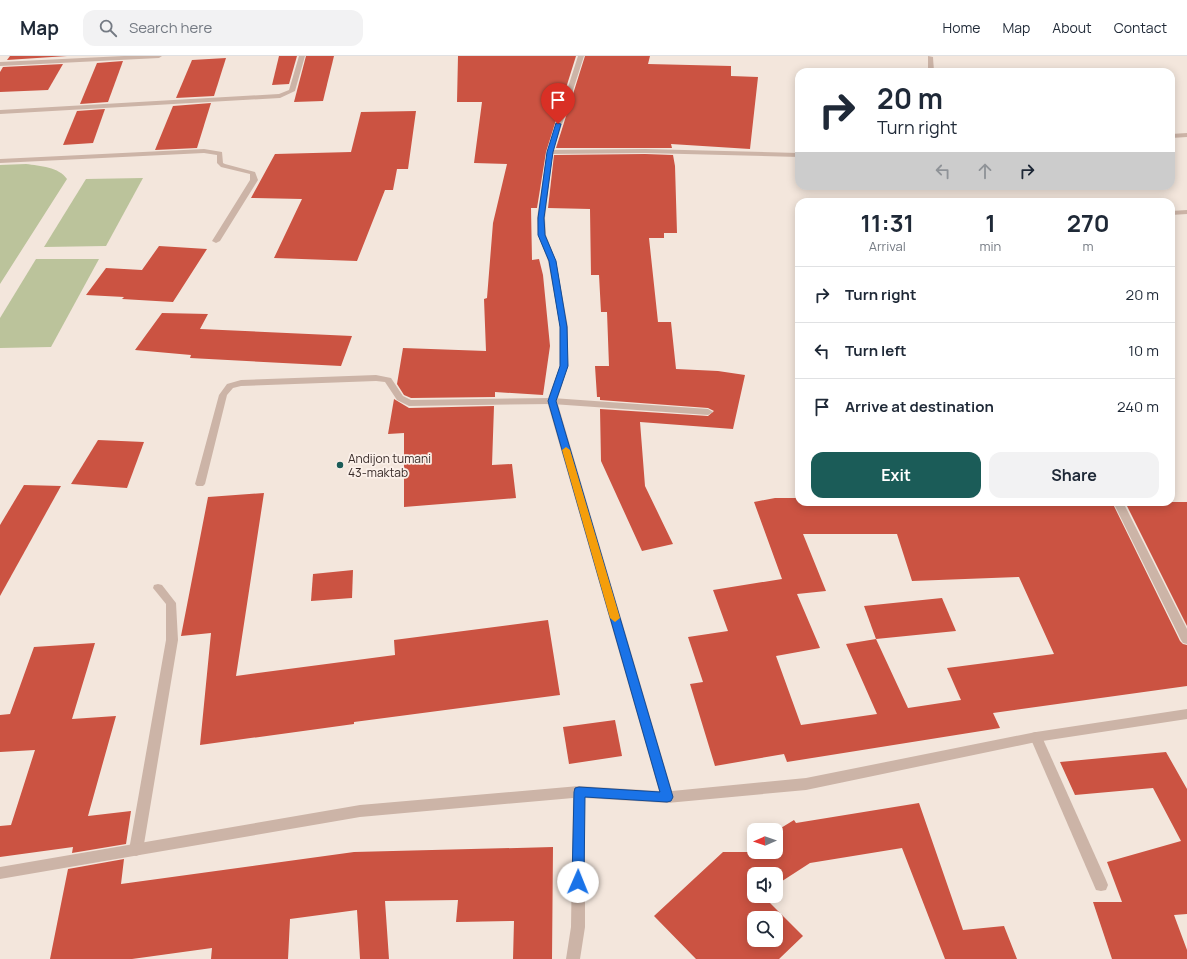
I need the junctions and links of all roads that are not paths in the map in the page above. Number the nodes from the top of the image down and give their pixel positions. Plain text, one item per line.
1 (159, 56) edge
2 (302, 56) edge
3 (580, 56) edge
4 (930, 57) edge
5 (0, 64) edge
6 (931, 68) edge
7 (0, 112) edge
8 (1187, 135) edge
9 (1175, 136) edge
10 (550, 152) junction
11 (795, 155) edge
12 (0, 160) edge
13 (1187, 212) edge
14 (1175, 213) edge
15 (216, 241) dead end
16 (552, 401) junction
17 (708, 412) dead end
18 (200, 484) dead end
19 (1120, 506) edge
20 (158, 588) dead end
21 (1187, 640) edge
22 (1187, 714) edge
23 (1036, 737) junction
24 (579, 792) junction
25 (667, 797) junction
26 (136, 850) junction
27 (0, 873) edge
28 (1102, 885) dead end
29 (573, 959) edge

1 - 5 street
2 - 7 street
3 - 10 street
4 - 6 street
8 - 9 street
10 - 11 street
10 - 16 street
12 - 15 street
13 - 14 street
16 - 17 street
16 - 18 street
16 - 25 street
19 - 21 street
20 - 26 street
22 - 23 street
23 - 25 street
23 - 28 street
24 - 25 street
24 - 26 street
24 - 29 street
26 - 27 street

